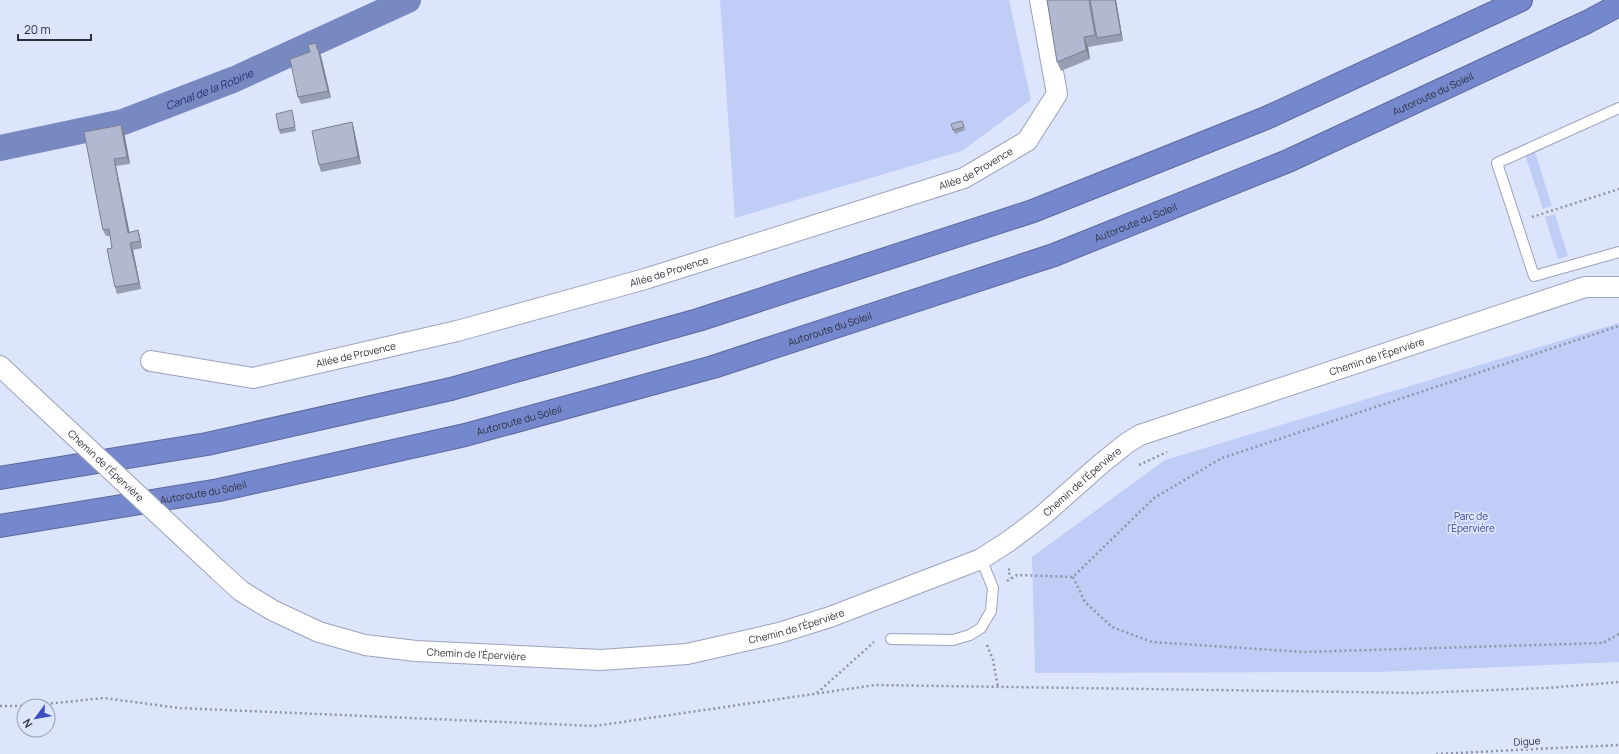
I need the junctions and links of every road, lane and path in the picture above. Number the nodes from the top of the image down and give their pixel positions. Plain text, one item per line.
1 (1040, 0) edge
2 (1521, 0) edge
3 (1619, 5) edge
4 (1619, 108) edge
5 (1619, 189) edge
6 (1516, 222) junction
7 (1619, 252) edge
8 (1619, 287) edge
9 (1619, 326) edge
10 (151, 360) dead end
11 (0, 366) edge
12 (1169, 451) dead end
13 (1132, 469) dead end
14 (0, 478) edge
15 (0, 526) edge
16 (980, 559) junction
17 (1010, 566) dead end
18 (1073, 577) junction
19 (989, 578) junction
20 (993, 588) junction
21 (981, 628) junction
22 (1619, 634) edge
23 (891, 639) joint
24 (1619, 682) edge
25 (998, 687) junction
26 (816, 694) junction
27 (56, 703) edge
28 (0, 706) edge
29 (16, 706) edge
30 (1619, 745) edge
31 (1436, 754) edge

1 - 10 street, Allée de Provence
2 - 14 highway
3 - 15 highway, Autoroute du Soleil
4 - 6 lane
5 - 6 path
6 - 7 lane
8 - 16 street, Chemin de l'Épervière
9 - 18 path
11 - 16 street, Chemin de l'Épervière, bridge
12 - 13 path
16 - 19 lane
17 - 19 path
18 - 20 path
18 - 22 path
19 - 20 lane
20 - 21 lane
21 - 23 lane
21 - 25 path
23 - 26 path
24 - 25 path
25 - 26 path
26 - 27 path
28 - 29 path
30 - 31 path, Digue

